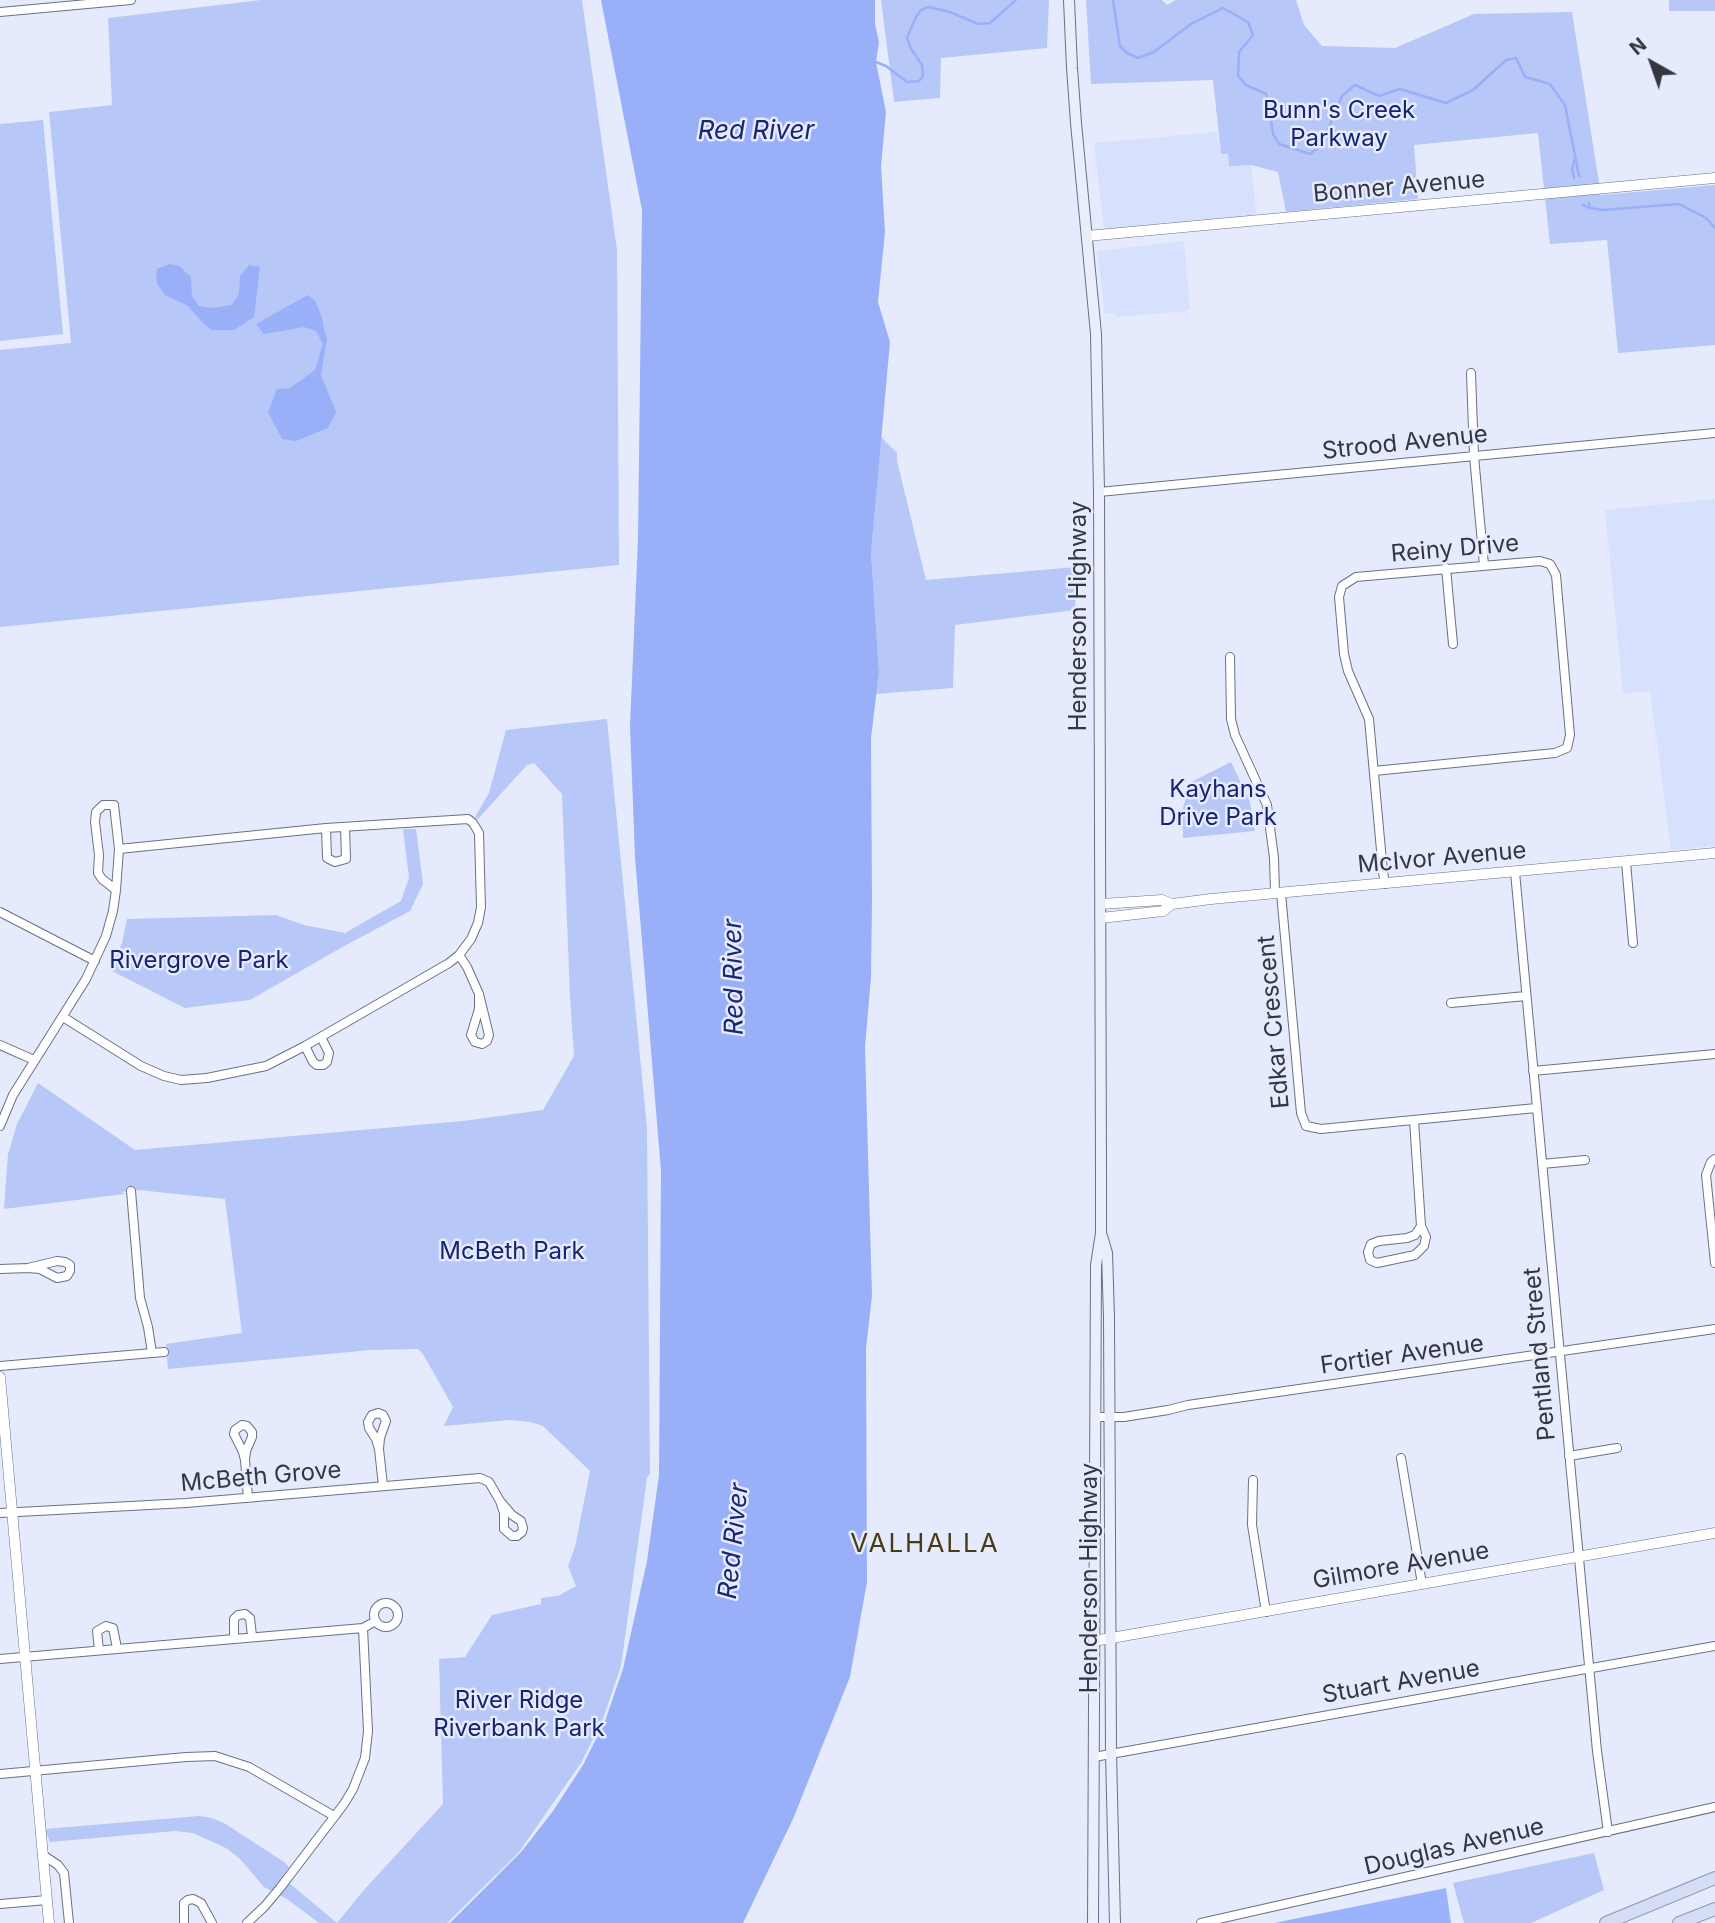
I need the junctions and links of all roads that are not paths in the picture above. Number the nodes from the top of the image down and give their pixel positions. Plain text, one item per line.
1 (131, 0) edge
2 (1069, 0) edge
3 (0, 12) edge
4 (1715, 178) edge
5 (1087, 236) junction
6 (1471, 373) dead end
7 (1715, 433) edge
8 (1475, 456) junction
9 (1099, 492) junction
10 (1484, 565) junction
11 (1446, 568) junction
12 (1453, 644) dead end
13 (1230, 657) dead end
14 (1374, 771) junction
15 (345, 827) junction
16 (326, 828) junction
17 (119, 849) junction
18 (1715, 853) edge
19 (1626, 862) junction
20 (1515, 872) junction
21 (1385, 884) junction
22 (116, 890) junction
23 (1278, 893) junction
24 (1101, 904) junction
25 (1172, 904) junction
26 (0, 912) edge
27 (1101, 918) junction
28 (1633, 943) dead end
29 (459, 955) junction
30 (95, 961) junction
31 (479, 994) junction
32 (1526, 996) junction
33 (1451, 1003) dead end
34 (63, 1017) junction
35 (321, 1037) junction
36 (0, 1045) edge
37 (305, 1046) junction
38 (1715, 1054) edge
39 (34, 1060) junction
40 (1533, 1071) junction
41 (1536, 1108) junction
42 (1414, 1120) junction
43 (0, 1126) edge
44 (1715, 1159) edge
45 (1585, 1160) dead end
46 (1542, 1164) junction
47 (131, 1191) dead end
48 (1421, 1226) junction
49 (1101, 1233) junction
50 (1715, 1263) edge
51 (28, 1268) dead end
52 (0, 1269) edge
53 (1715, 1329) edge
54 (164, 1352) dead end
55 (152, 1353) junction
56 (1560, 1353) junction
57 (0, 1366) edge
58 (0, 1377) edge
59 (1, 1399) edge
60 (1095, 1417) junction
61 (1111, 1417) junction
62 (1617, 1448) dead end
63 (379, 1450) dead end
64 (1569, 1456) junction
65 (1401, 1458) dead end
66 (245, 1460) dead end
67 (1253, 1480) dead end
68 (0, 1482) edge
69 (383, 1486) junction
70 (11, 1489) junction
71 (248, 1498) junction
72 (500, 1501) dead end
73 (13, 1512) junction
74 (0, 1513) edge
75 (1715, 1533) edge
76 (1580, 1556) junction
77 (1422, 1584) junction
78 (1266, 1612) junction
79 (376, 1622) dead end
80 (363, 1628) junction
81 (252, 1636) junction
82 (234, 1638) junction
83 (1111, 1638) junction
84 (1094, 1641) junction
85 (1715, 1646) edge
86 (117, 1648) junction
87 (99, 1650) junction
88 (26, 1657) junction
89 (0, 1659) edge
90 (1590, 1667) junction
91 (1111, 1754) junction
92 (1094, 1757) junction
93 (35, 1771) junction
94 (0, 1774) edge
95 (1715, 1807) edge
96 (334, 1816) junction
97 (1608, 1832) junction
98 (43, 1855) junction
99 (1715, 1878) edge
100 (47, 1900) junction
101 (0, 1904) edge
102 (1715, 1909) edge
103 (49, 1923) edge
104 (69, 1923) edge
105 (184, 1923) edge
106 (212, 1923) edge
107 (247, 1923) edge
108 (1093, 1923) edge
109 (1115, 1923) edge
110 (1201, 1923) edge
111 (1606, 1923) edge
112 (1679, 1923) edge

1 - 3 street
2 - 5 main road, Henderson Highway
4 - 5 street, Bonner Avenue
5 - 9 main road, Henderson Highway
6 - 8 street
7 - 8 street, Strood Avenue
8 - 9 street, Strood Avenue
8 - 10 street
9 - 24 main road, Henderson Highway
10 - 11 street, Reiny Drive
10 - 14 street, Reiny Drive
11 - 12 street
11 - 14 street, Reiny Drive
13 - 23 street
14 - 21 street, Reiny Drive
15 - 16 street
15 - 16 street
15 - 29 street
16 - 17 street
17 - 22 street
17 - 22 street
18 - 19 street, McIvor Avenue
19 - 20 street, McIvor Avenue
19 - 28 street
20 - 21 street, McIvor Avenue
20 - 32 street, Pentland Street
21 - 23 street, McIvor Avenue
22 - 30 street
23 - 25 street, McIvor Avenue
23 - 42 street, Edkar Crescent
24 - 25 street, McIvor Avenue
24 - 27 main road, Henderson Highway
25 - 27 street, McIvor Avenue
26 - 30 street
27 - 49 main road, Henderson Highway
29 - 31 street
29 - 35 street
30 - 34 street
31 - 31 street
32 - 33 street
32 - 40 street, Pentland Street
34 - 37 street
34 - 39 street
35 - 37 street
35 - 37 street
36 - 39 street
38 - 40 street
39 - 43 street
40 - 41 street, Pentland Street
41 - 42 street, Edkar Crescent
41 - 46 street, Pentland Street
42 - 48 street
44 - 50 street
45 - 46 street
46 - 56 street, Pentland Street
47 - 55 street
48 - 48 street
49 - 60 main road, Henderson Highway
49 - 61 main road, Henderson Highway
51 - 52 street
53 - 56 street, Fortier Avenue
54 - 55 street
55 - 57 street
56 - 61 street, Fortier Avenue
56 - 64 street, Pentland Street
58 - 59 street
59 - 70 street
60 - 61 street, Fortier Avenue
60 - 84 main road, Henderson Highway
61 - 83 main road, Henderson Highway
62 - 64 street
63 - 69 street
64 - 76 street, Pentland Street
65 - 77 street
66 - 71 street
67 - 78 street
68 - 70 street
69 - 71 street, McBeth Grove
69 - 72 street, McBeth Grove
70 - 73 street
71 - 73 street, McBeth Grove
73 - 74 street, McBeth Grove
73 - 88 street
75 - 76 street, Gilmore Avenue
76 - 77 street, Gilmore Avenue
76 - 90 street, Pentland Street
77 - 78 street, Gilmore Avenue
78 - 83 street, Gilmore Avenue
79 - 80 street
80 - 81 street
80 - 96 street
81 - 82 street
81 - 82 street
82 - 86 street
83 - 84 street, Gilmore Avenue
83 - 91 main road, Henderson Highway
84 - 92 main road, Henderson Highway
85 - 90 street, Stuart Avenue
86 - 87 street
86 - 87 street
87 - 88 street
88 - 89 street
88 - 93 street
90 - 91 street, Stuart Avenue
90 - 97 street, Pentland Street
91 - 92 street, Stuart Avenue
91 - 109 main road, Henderson Highway
92 - 108 main road, Henderson Highway
93 - 94 street
93 - 96 street
93 - 98 street
95 - 97 street, Douglas Avenue
96 - 107 street
97 - 110 street, Douglas Avenue
98 - 100 street
98 - 104 street
99 - 111 main road
100 - 101 street
100 - 103 street
102 - 112 main road
105 - 106 street

